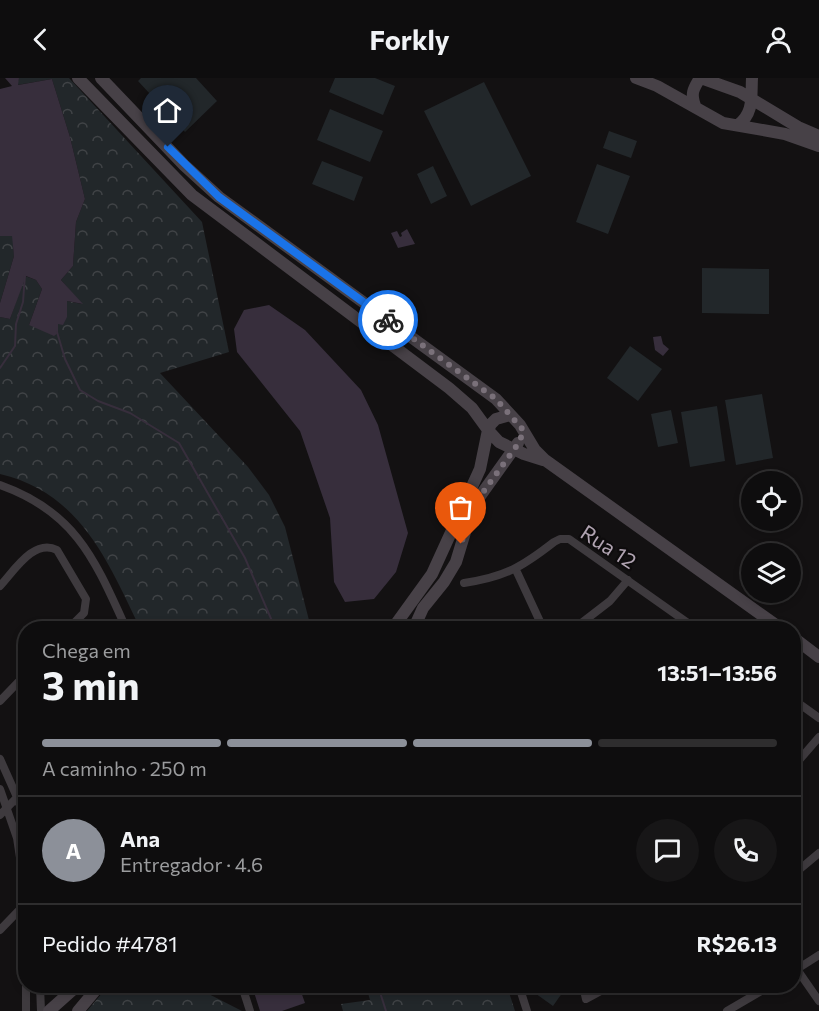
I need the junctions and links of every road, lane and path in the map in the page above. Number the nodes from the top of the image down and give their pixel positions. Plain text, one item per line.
1 (78, 78) edge
2 (101, 78) edge
3 (636, 78) edge
4 (700, 78) edge
5 (752, 78) edge
6 (751, 98) junction
7 (696, 108) junction
8 (738, 125) junction
9 (819, 136) edge
10 (819, 146) edge
11 (510, 415) junction
12 (488, 430) junction
13 (524, 431) junction
14 (514, 449) junction
15 (545, 460) junction
16 (0, 485) edge
17 (516, 570) junction
18 (628, 580) junction
19 (464, 583) dead end
20 (0, 586) edge
21 (76, 621) edge
22 (123, 621) edge
23 (398, 621) edge
24 (417, 621) edge
25 (540, 621) edge
26 (587, 621) edge
27 (684, 621) edge
28 (770, 621) edge
29 (801, 643) edge
30 (819, 657) edge
31 (18, 683) edge
32 (0, 701) edge
33 (801, 705) edge
34 (819, 718) edge
35 (819, 737) edge
36 (801, 758) edge
37 (0, 759) edge
38 (0, 789) edge
39 (17, 797) junction
40 (18, 800) edge
41 (8, 807) junction
42 (0, 815) edge
43 (18, 841) edge
44 (819, 853) edge
45 (801, 868) edge
46 (18, 911) edge
47 (0, 930) edge
48 (819, 955) edge
49 (801, 966) edge
50 (801, 977) edge
51 (26, 993) edge
52 (40, 993) edge
53 (69, 993) edge
54 (93, 993) edge
55 (244, 993) edge
56 (521, 993) edge
57 (585, 993) edge
58 (597, 993) edge
59 (758, 993) edge
60 (819, 1001) edge
61 (26, 1011) edge
62 (41, 1011) edge
63 (49, 1011) edge
64 (78, 1011) edge
65 (250, 1011) edge
66 (527, 1011) edge
67 (727, 1011) edge

1 - 12 street
2 - 11 street
3 - 7 street
4 - 6 street
4 - 7 street
5 - 6 street
6 - 8 street
6 - 9 street
7 - 8 street
8 - 10 street
11 - 12 street
11 - 13 street
12 - 14 street
12 - 23 street
13 - 14 street
13 - 15 street
14 - 15 street
14 - 24 street
15 - 28 street
16 - 22 street
17 - 18 street, Rua 12
17 - 19 street, Rua 12
17 - 25 street
18 - 26 street
18 - 27 street, Rua 12
20 - 21 street
29 - 30 street
31 - 32 street
33 - 34 street
35 - 36 street
37 - 39 street
38 - 41 street
39 - 40 street
39 - 41 street
41 - 42 street
41 - 43 street
44 - 45 street
46 - 47 street
48 - 49 street
50 - 60 street
51 - 61 street
52 - 62 street
53 - 63 street
54 - 64 street
55 - 65 street
56 - 66 street
57 - 58 street
59 - 67 street

